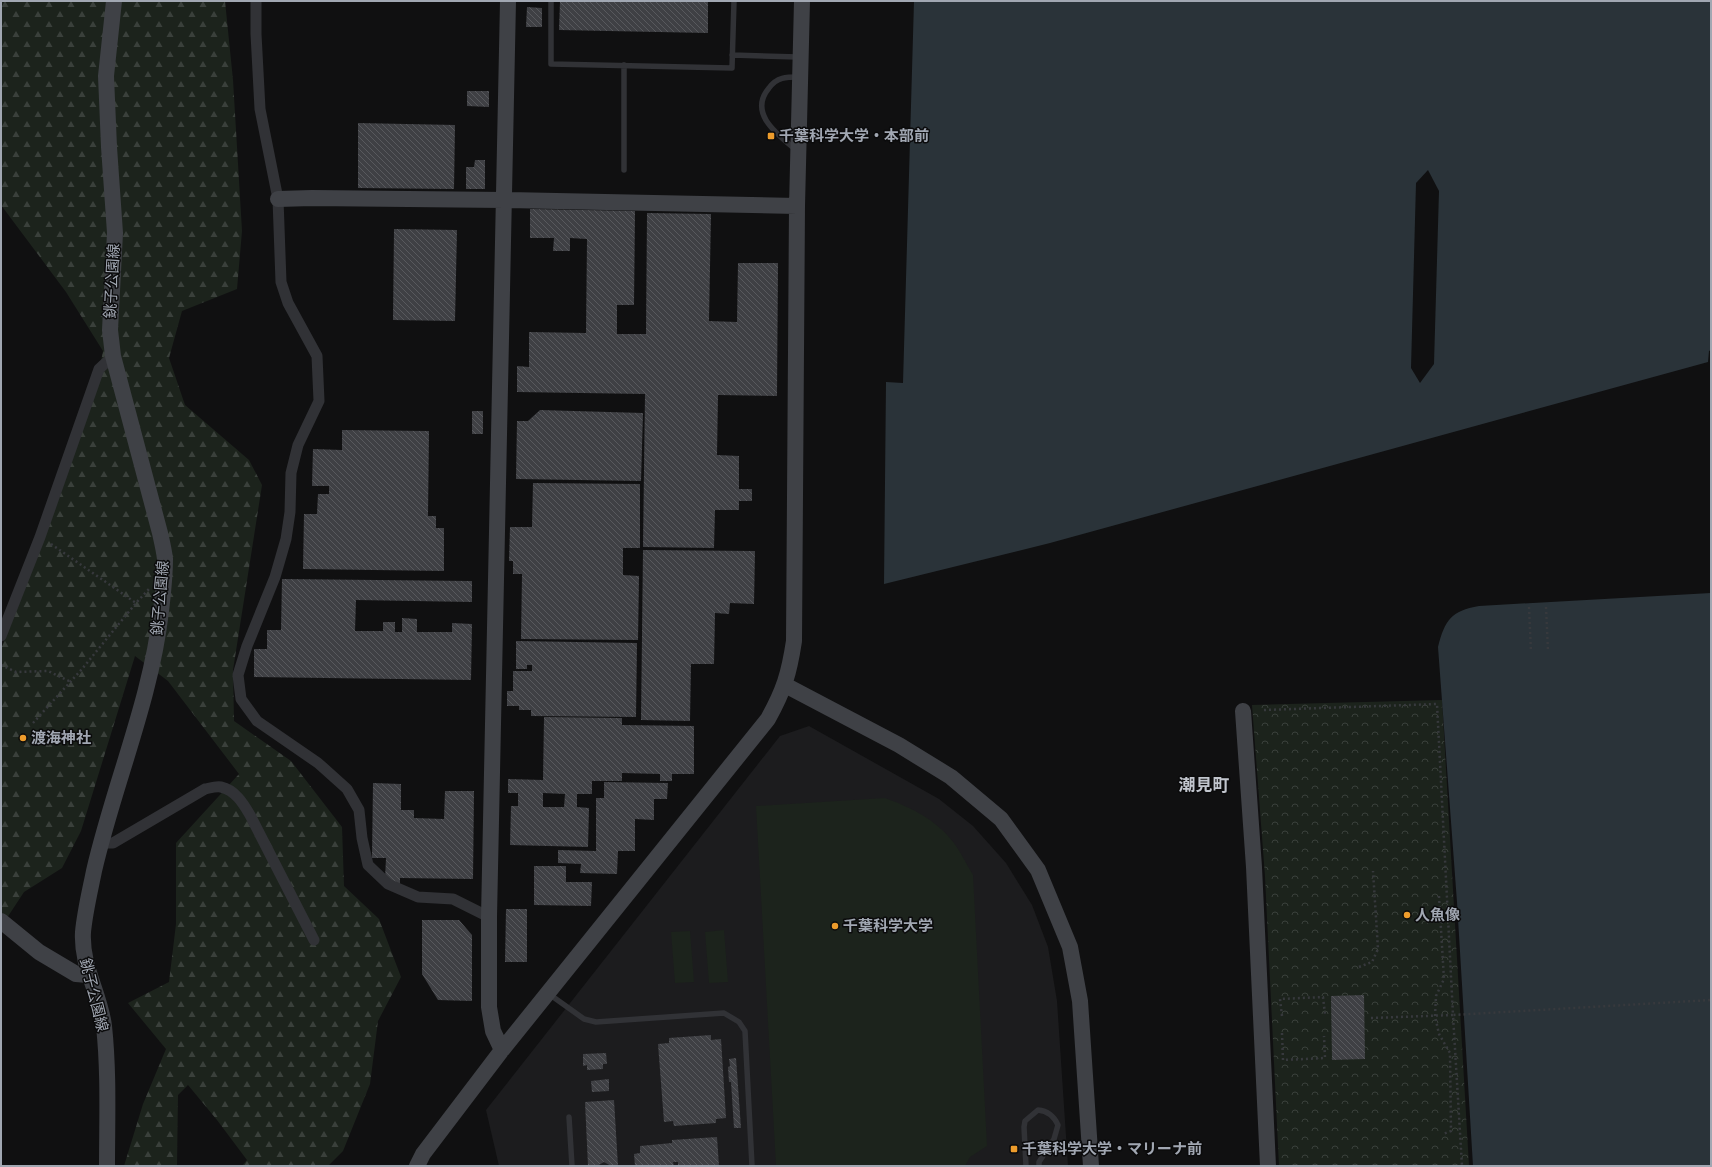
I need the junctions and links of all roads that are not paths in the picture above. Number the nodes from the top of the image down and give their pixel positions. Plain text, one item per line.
1 (114, 1) edge
2 (256, 1) edge
3 (508, 1) edge
4 (551, 1) edge
5 (734, 1) edge
6 (802, 1) edge
7 (732, 55) junction
8 (801, 57) junction
9 (624, 66) junction
10 (800, 78) junction
11 (799, 152) junction
12 (624, 170) dead end
13 (278, 199) junction
14 (504, 200) junction
15 (797, 206) junction
16 (113, 356) junction
17 (1, 636) edge
18 (785, 686) junction
19 (1243, 711) dead end
20 (101, 844) junction
21 (489, 917) junction
22 (1, 921) edge
23 (314, 940) dead end
24 (88, 975) junction
25 (548, 993) junction
26 (502, 1050) junction
27 (569, 1117) dead end
28 (107, 1166) edge
29 (418, 1166) edge
30 (572, 1166) edge
31 (752, 1166) edge
32 (1026, 1166) edge
33 (1039, 1166) edge
34 (1091, 1166) edge
35 (1268, 1166) edge

1 - 16 street, 銚子公園線
2 - 13 street
3 - 14 street
4 - 9 lane
5 - 7 lane
6 - 8 street
7 - 8 lane
7 - 9 lane
8 - 10 street
9 - 12 lane
10 - 11 street
10 - 11 lane
11 - 15 street
13 - 14 street
13 - 21 street
14 - 15 street
14 - 21 street
15 - 18 street
16 - 17 street
16 - 20 street, 銚子公園線
18 - 25 street
18 - 34 street
19 - 35 street
20 - 23 street
20 - 24 street, 銚子公園線
21 - 26 street
22 - 24 street
24 - 28 street, 銚子公園線
25 - 26 street
25 - 31 lane
26 - 29 street
27 - 30 lane
32 - 33 lane

